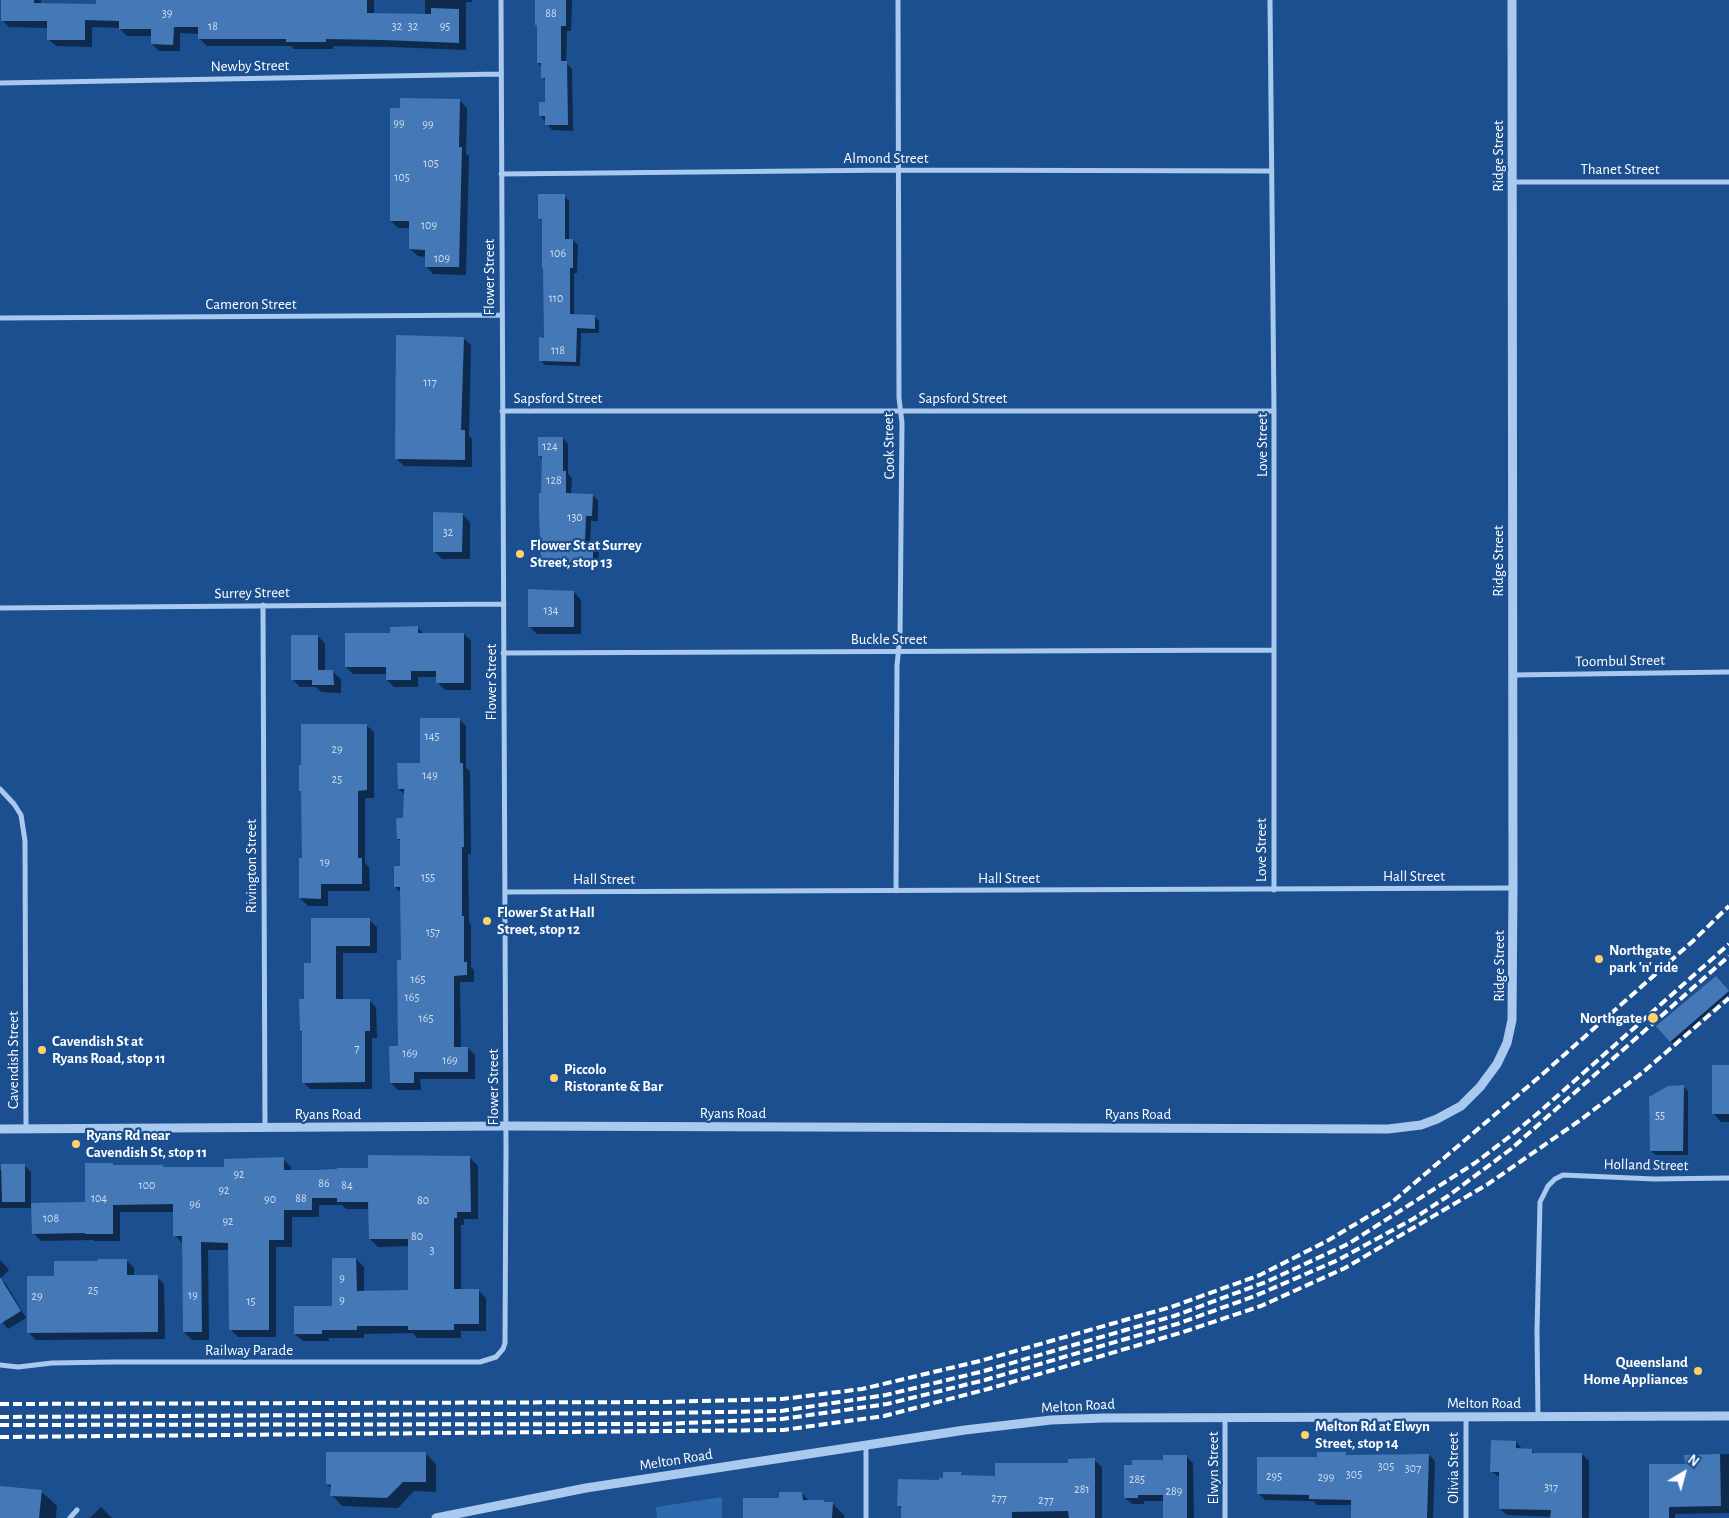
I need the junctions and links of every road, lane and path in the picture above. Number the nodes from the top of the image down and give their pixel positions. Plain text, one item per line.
1 (898, 0) edge
2 (1270, 0) edge
3 (1512, 0) edge
4 (500, 1) edge
5 (501, 74) junction
6 (0, 83) edge
7 (898, 170) junction
8 (1272, 171) junction
9 (501, 174) junction
10 (1512, 182) junction
11 (1729, 182) edge
12 (502, 315) junction
13 (0, 318) edge
14 (901, 410) junction
15 (502, 411) junction
16 (1274, 411) junction
17 (504, 604) junction
18 (263, 605) junction
19 (0, 608) edge
20 (1274, 650) junction
21 (898, 651) junction
22 (504, 653) junction
23 (1729, 672) edge
24 (1512, 675) junction
25 (0, 789) edge
26 (1514, 888) junction
27 (1274, 890) junction
28 (896, 891) junction
29 (505, 892) junction
30 (1461, 1106) joint
31 (506, 1126) junction
32 (26, 1128) junction
33 (265, 1128) junction
34 (0, 1129) edge
35 (1729, 1178) edge
36 (496, 1357) joint
37 (0, 1365) edge
38 (1729, 1416) edge
39 (1466, 1417) junction
40 (1538, 1417) junction
41 (1225, 1418) junction
42 (866, 1446) junction
43 (77, 1510) dead end
44 (70, 1518) edge
45 (436, 1518) edge
46 (866, 1518) edge
47 (1225, 1518) edge
48 (1466, 1518) edge

1 - 7 street, Cook Street
2 - 8 street, Love Street
3 - 10 street, Ridge Street
4 - 5 street, Flower Street
5 - 6 street, Newby Street
5 - 9 street, Flower Street
7 - 8 street, Almond Street
7 - 9 street, Almond Street
7 - 14 street, Cook Street
8 - 16 street, Love Street
9 - 12 street, Flower Street
10 - 11 street, Thanet Street
10 - 24 street, Ridge Street
12 - 13 street, Cameron Street
12 - 15 street, Flower Street
14 - 15 street, Sapsford Street
14 - 16 street, Sapsford Street
14 - 21 street, Cook Street
15 - 17 street, Flower Street
16 - 20 street, Love Street
17 - 18 street, Surrey Street
17 - 22 street, Flower Street
18 - 19 street, Surrey Street
18 - 33 street, Rivington Street
20 - 21 street, Buckle Street
20 - 27 street, Love Street
21 - 22 street, Buckle Street
21 - 28 street, Cook Street
22 - 29 street, Flower Street
23 - 24 street, Toombul Street
24 - 26 street, Ridge Street
25 - 32 street, Cavendish Street
26 - 27 street, Hall Street
26 - 30 street, Ridge Street
27 - 28 street, Hall Street
28 - 29 street, Hall Street
29 - 31 street, Flower Street
30 - 31 street, Ryans Road
31 - 33 street, Ryans Road
31 - 36 street, Flower Street
32 - 33 street, Ryans Road
32 - 34 street, Ryans Road
35 - 40 street, Holland Street
36 - 37 street, Railway Parade
38 - 40 street, Melton Road
39 - 40 street, Melton Road
39 - 41 street, Melton Road
39 - 48 street, Olivia Street
41 - 42 street, Melton Road
41 - 47 street, Elwyn Street
42 - 45 street, Melton Road
42 - 46 street
43 - 44 street

